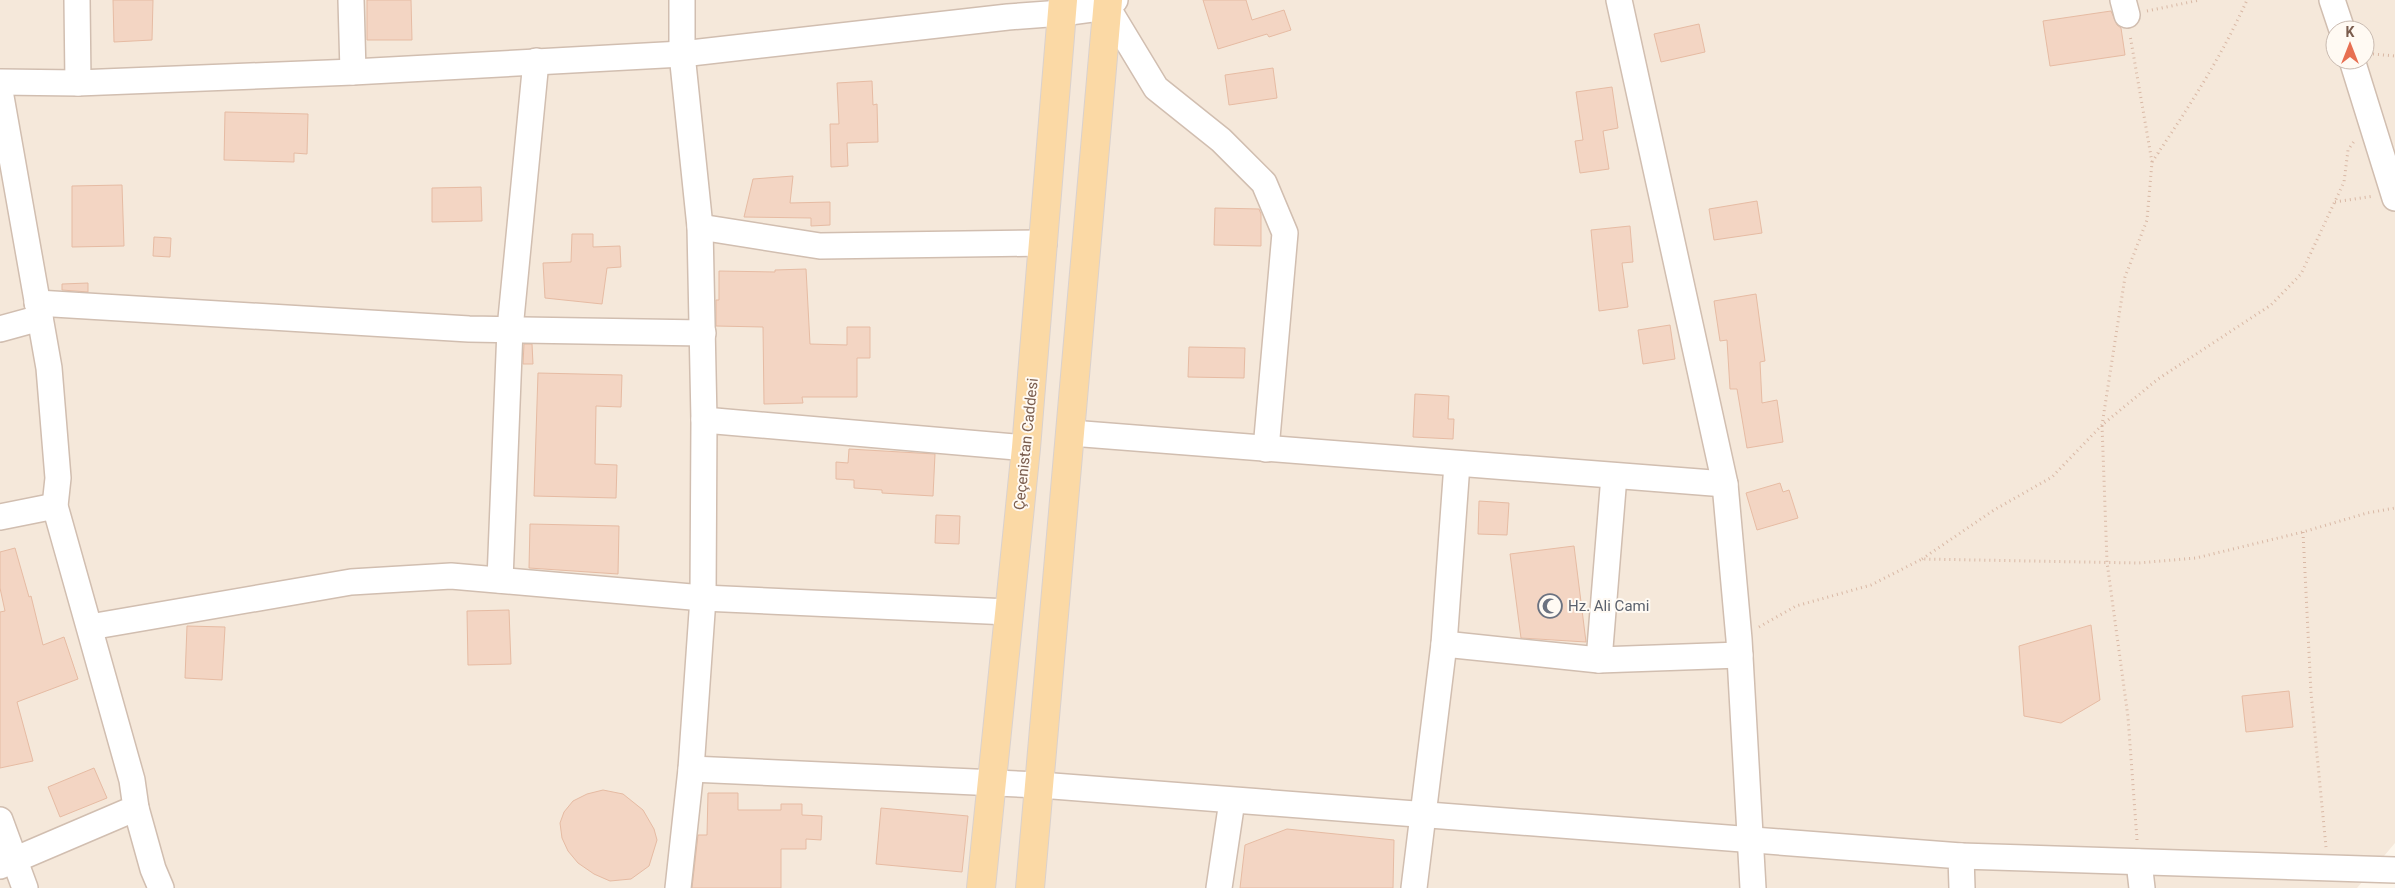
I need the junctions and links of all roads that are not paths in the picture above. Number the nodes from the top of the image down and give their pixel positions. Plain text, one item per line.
1 (78, 0) edge
2 (350, 0) edge
3 (682, 0) edge
4 (1619, 0) edge
5 (2332, 0) edge
6 (1110, 2) edge
7 (1063, 7) edge
8 (2339, 20) edge
9 (682, 54) junction
10 (536, 61) junction
11 (2355, 70) edge
12 (353, 72) junction
13 (0, 82) edge
14 (78, 83) junction
15 (0, 91) edge
16 (2394, 194) edge
17 (700, 227) junction
18 (1044, 243) junction
19 (39, 311) junction
20 (0, 329) edge
21 (510, 329) junction
22 (703, 333) junction
23 (704, 420) junction
24 (1071, 433) junction
25 (1026, 448) junction
26 (1266, 449) junction
27 (1457, 464) junction
28 (1614, 476) junction
29 (1725, 484) junction
30 (55, 506) junction
31 (0, 517) edge
32 (500, 580) junction
33 (703, 598) junction
34 (1009, 612) junction
35 (90, 626) junction
36 (1444, 644) junction
37 (1740, 647) junction
38 (1599, 660) junction
39 (691, 769) junction
40 (992, 784) junction
41 (1040, 785) junction
42 (1232, 801) junction
43 (136, 808) junction
44 (1423, 816) junction
45 (0, 820) edge
46 (1750, 842) junction
47 (1961, 856) junction
48 (2139, 862) junction
49 (8, 863) edge
50 (2395, 870) edge
51 (2330, 878) edge
52 (25, 888) edge
53 (161, 888) edge
54 (678, 888) edge
55 (981, 888) edge
56 (1030, 888) edge
57 (1220, 888) edge
58 (1414, 888) edge
59 (1753, 888) edge
60 (1962, 888) edge
61 (2142, 888) edge

1 - 14 street
2 - 12 street
3 - 9 street
4 - 29 street
5 - 8 street
6 - 7 street
6 - 24 main road
6 - 26 street
7 - 9 street
7 - 18 main road, Çeçenistan Caddesi
9 - 10 street
9 - 17 street
10 - 12 street
10 - 21 street
11 - 16 street
12 - 14 street
13 - 14 street
15 - 19 street
17 - 18 street
17 - 22 street
18 - 25 main road, Çeçenistan Caddesi
19 - 20 street
19 - 21 street
19 - 30 street
21 - 22 street
21 - 32 street
22 - 23 street
23 - 25 street
23 - 33 street
24 - 26 street
24 - 41 main road
25 - 34 main road, Çeçenistan Caddesi
26 - 27 street
27 - 28 street
27 - 36 street
28 - 29 street
28 - 38 street
29 - 37 street
30 - 31 street
30 - 35 street
32 - 33 street
32 - 35 street
33 - 34 street
33 - 39 street
34 - 40 main road, Çeçenistan Caddesi
35 - 43 street
36 - 38 street
36 - 44 street
37 - 38 street
37 - 46 street
39 - 40 street
39 - 54 street
40 - 41 street
40 - 55 main road, Çeçenistan Caddesi
41 - 42 street
41 - 56 main road
42 - 44 street
42 - 57 street
43 - 49 street
43 - 53 street
44 - 46 street
44 - 58 street
45 - 49 street
46 - 47 street
46 - 59 street
47 - 48 street
47 - 60 street
48 - 51 street
48 - 61 street
49 - 52 street
50 - 51 street

